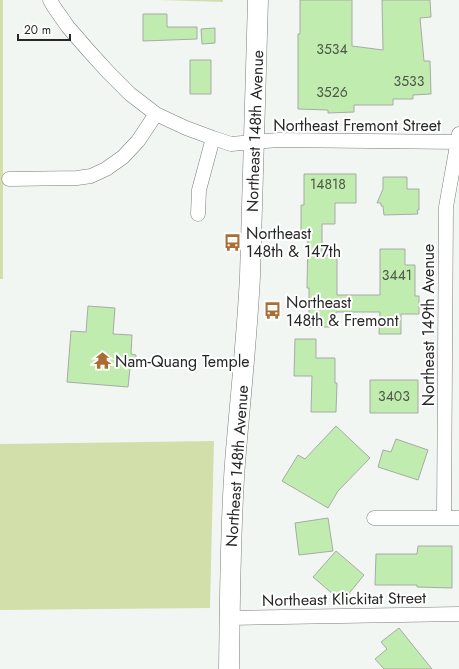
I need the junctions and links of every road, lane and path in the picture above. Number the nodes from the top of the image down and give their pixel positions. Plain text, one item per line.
1 (50, 0) edge
2 (258, 0) edge
3 (156, 114) junction
4 (213, 138) junction
5 (459, 139) edge
6 (255, 143) junction
7 (9, 179) dead end
8 (198, 214) dead end
9 (374, 518) dead end
10 (444, 518) junction
11 (459, 518) edge
12 (459, 614) edge
13 (230, 618) junction
14 (229, 669) edge

1 - 3 street, Northeast Fremont Street
2 - 6 main road, Northeast 148th Avenue
3 - 4 street, Northeast Fremont Street
3 - 7 street
4 - 6 street, Northeast Fremont Street
4 - 8 street
5 - 6 street, Northeast Fremont Street
5 - 10 street, Northeast 149th Avenue
6 - 13 main road, Northeast 148th Avenue
9 - 10 street
10 - 11 street
12 - 13 street, Northeast Klickitat Street
13 - 14 main road, Northeast 148th Avenue

